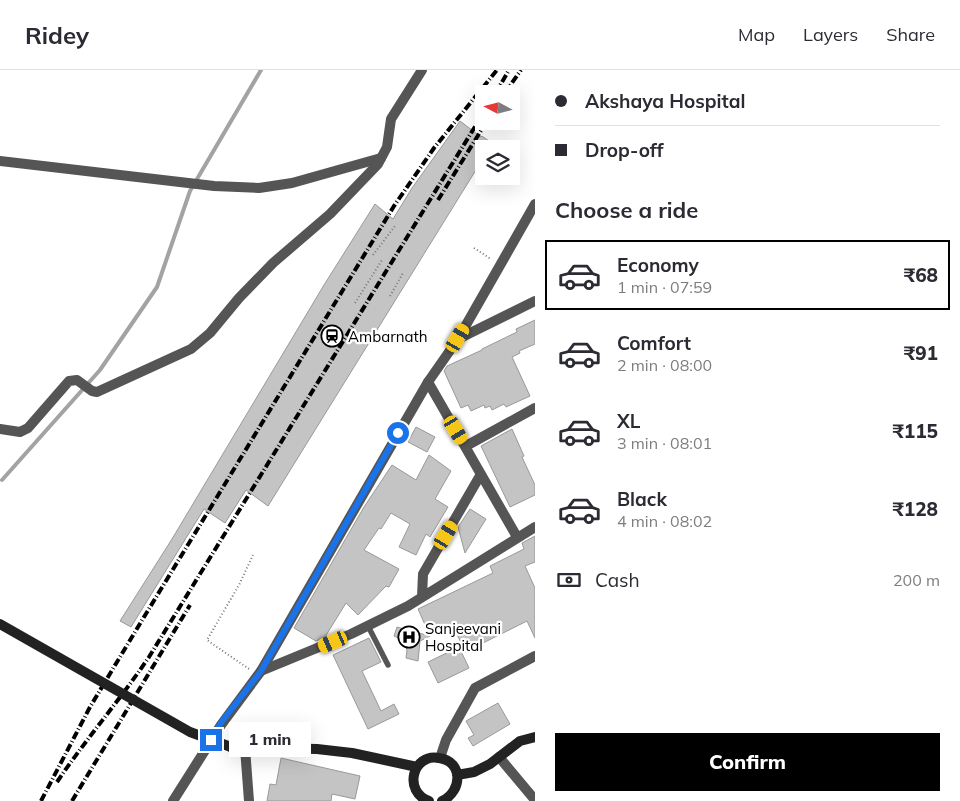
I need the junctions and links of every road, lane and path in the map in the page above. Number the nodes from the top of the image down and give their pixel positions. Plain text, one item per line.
1 (422, 70) edge
2 (381, 158) junction
3 (0, 161) edge
4 (535, 204) edge
5 (395, 226) dead end
6 (474, 248) dead end
7 (373, 254) dead end
8 (382, 260) dead end
9 (500, 265) junction
10 (403, 273) dead end
11 (390, 296) dead end
12 (535, 301) edge
13 (355, 303) dead end
14 (458, 338) junction
15 (428, 382) junction
16 (535, 408) edge
17 (0, 429) edge
18 (466, 446) junction
19 (481, 474) junction
20 (535, 527) edge
21 (517, 537) junction
22 (253, 555) dead end
23 (422, 597) junction
24 (0, 624) edge
25 (368, 626) junction
26 (535, 656) edge
27 (388, 665) dead end
28 (259, 673) junction
29 (535, 736) edge
30 (245, 748) junction
31 (499, 757) junction
32 (440, 758) junction
33 (417, 767) junction
34 (457, 775) junction
35 (445, 800) edge
36 (535, 800) edge
37 (173, 801) edge
38 (249, 801) edge
39 (429, 801) edge

1 - 2 street
2 - 3 street
2 - 17 street
4 - 9 street
5 - 7 path
6 - 9 path
8 - 13 path
9 - 14 street
10 - 11 path
12 - 14 street
14 - 15 street
15 - 18 street
15 - 28 street
16 - 18 street
18 - 19 street
19 - 21 street
19 - 23 street
20 - 21 street
21 - 23 street
22 - 28 path
23 - 25 street
24 - 30 main road, bridge
25 - 27 lane
25 - 28 street
26 - 32 street
28 - 37 street
29 - 31 main road
30 - 33 main road
30 - 38 street
31 - 34 main road
31 - 36 street
32 - 33 main road
32 - 34 main road
33 - 39 main road
34 - 35 main road

